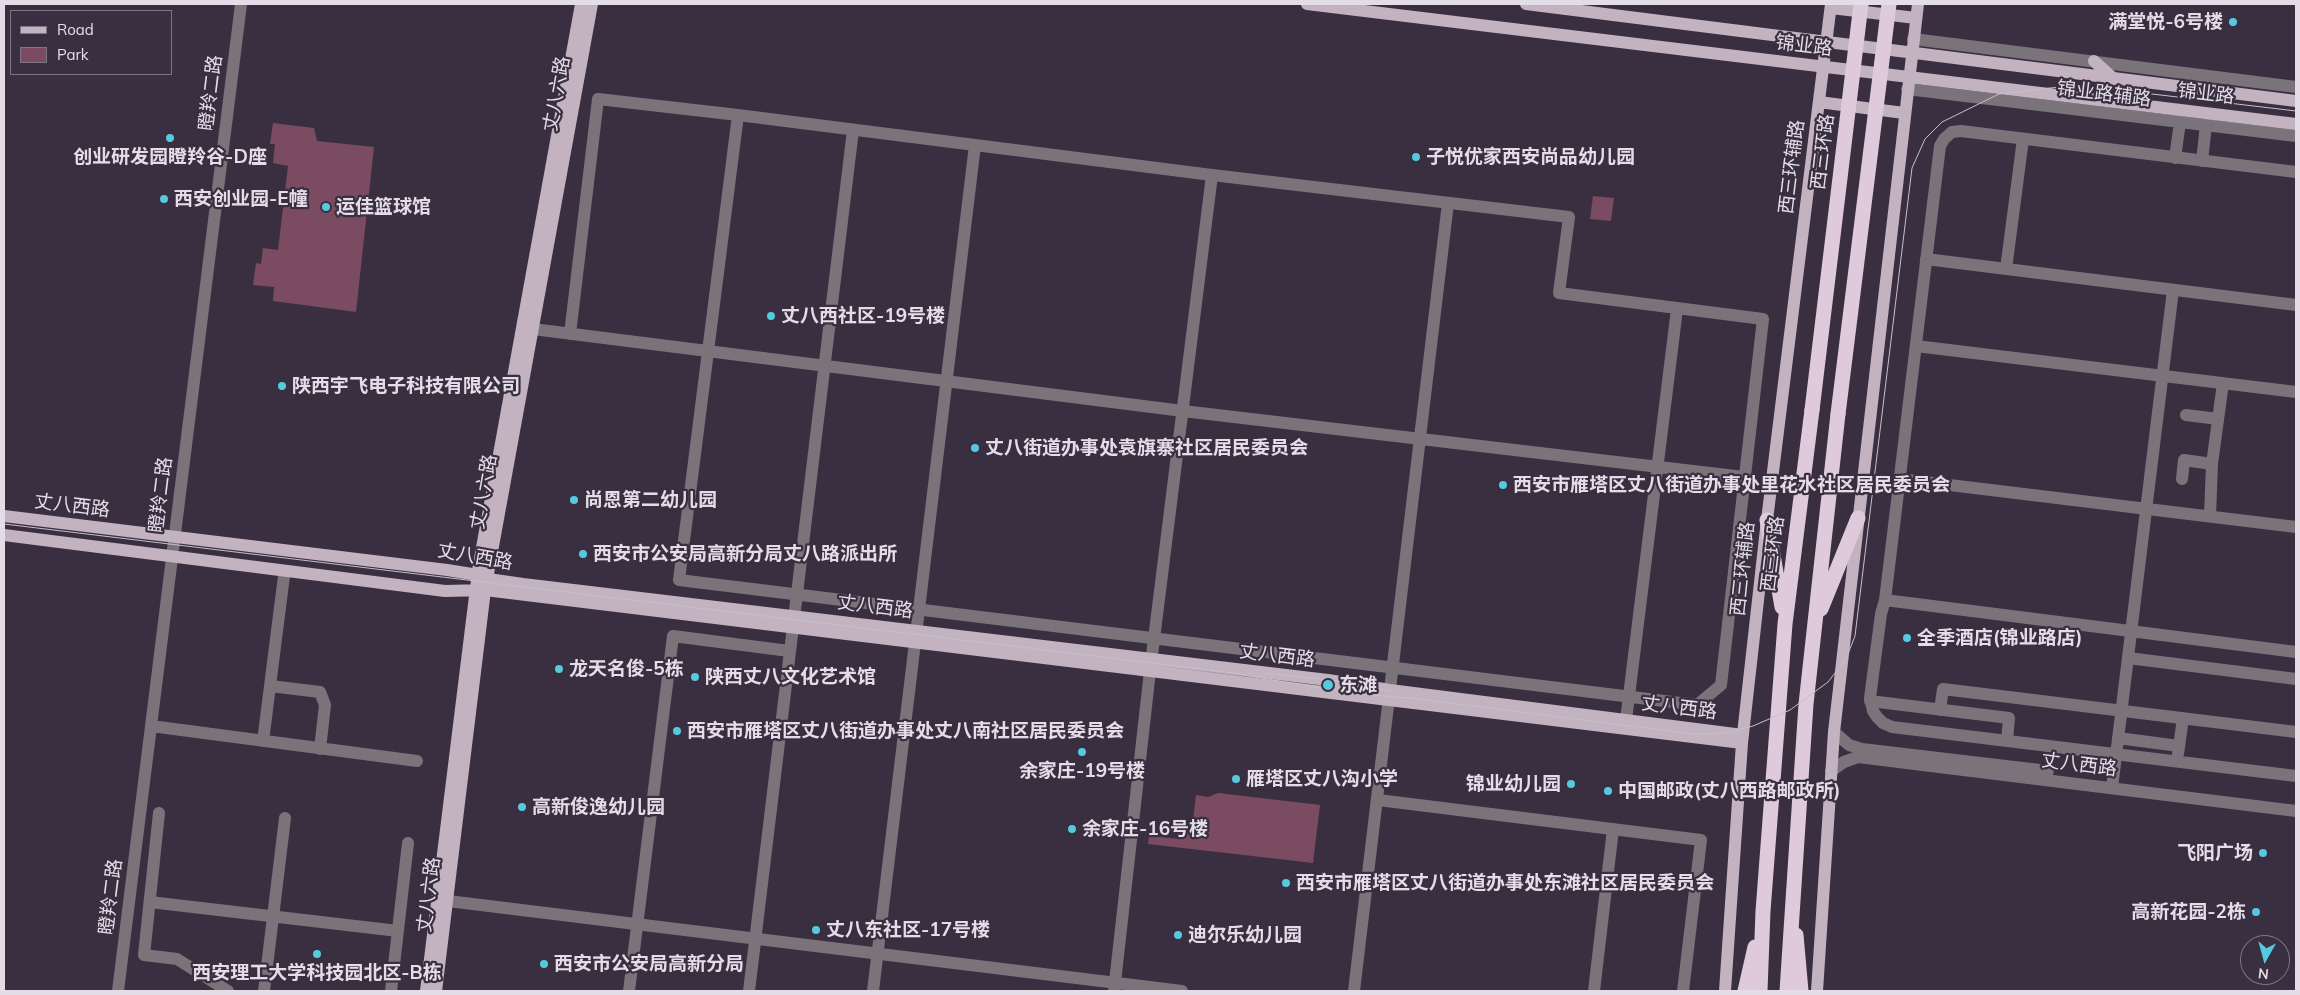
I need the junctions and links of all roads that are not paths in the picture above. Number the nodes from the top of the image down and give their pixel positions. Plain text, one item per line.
1 (241, 4) edge
2 (581, 4) edge
3 (592, 4) edge
4 (1307, 4) edge
5 (1526, 4) edge
6 (1861, 4) edge
7 (1889, 4) edge
8 (1918, 4) edge
9 (1831, 6) edge
10 (1916, 18) junction
11 (1913, 39) junction
12 (1827, 40) junction
13 (1911, 54) junction
14 (2094, 61) junction
15 (1824, 67) junction
16 (2114, 79) junction
17 (1908, 83) junction
18 (2296, 86) edge
19 (2296, 101) edge
20 (1819, 102) junction
21 (2172, 109) junction
22 (1904, 113) junction
23 (2215, 114) junction
24 (738, 115) junction
25 (2180, 122) junction
26 (2296, 124) edge
27 (2206, 125) junction
28 (853, 130) junction
29 (2296, 136) edge
30 (2023, 139) junction
31 (975, 145) junction
32 (2175, 158) junction
33 (2202, 161) junction
34 (2296, 172) edge
35 (1212, 175) junction
36 (1448, 203) junction
37 (1926, 259) junction
38 (2006, 269) junction
39 (2173, 290) junction
40 (2296, 305) edge
41 (1677, 309) junction
42 (532, 329) junction
43 (570, 334) junction
44 (1916, 346) junction
45 (708, 352) junction
46 (824, 367) junction
47 (2162, 376) junction
48 (947, 381) junction
49 (2223, 383) junction
50 (2296, 392) edge
51 (1183, 411) junction
52 (2186, 415) dead end
53 (2218, 419) junction
54 (1419, 440) junction
55 (2212, 464) junction
56 (1657, 467) junction
57 (1744, 477) junction
58 (1900, 479) junction
59 (2182, 479) dead end
60 (2146, 508) junction
61 (4, 516) edge
62 (2210, 516) junction
63 (1858, 518) junction
64 (1767, 520) junction
65 (2296, 527) edge
66 (4, 535) edge
67 (175, 537) junction
68 (173, 556) junction
69 (284, 576) dead end
70 (482, 583) junction
71 (796, 594) junction
72 (1885, 600) junction
73 (920, 609) junction
74 (793, 622) junction
75 (1785, 624) junction
76 (1814, 627) junction
77 (2131, 631) junction
78 (916, 637) junction
79 (1156, 638) junction
80 (789, 651) junction
81 (2296, 652) edge
82 (2128, 658) junction
83 (1151, 666) junction
84 (1393, 667) junction
85 (2296, 679) edge
86 (270, 686) junction
87 (1390, 695) junction
88 (1629, 696) junction
89 (1870, 701) junction
90 (1940, 710) junction
91 (2121, 711) junction
92 (2183, 718) junction
93 (1626, 720) junction
94 (152, 726) junction
95 (1834, 732) junction
96 (2296, 732) edge
97 (2118, 738) junction
98 (1742, 739) junction
99 (263, 741) junction
100 (2007, 741) junction
101 (2179, 746) junction
102 (320, 748) junction
103 (2116, 754) junction
104 (417, 761) dead end
105 (2177, 762) junction
106 (1831, 771) junction
107 (2296, 776) edge
108 (2112, 784) junction
109 (1378, 800) junction
110 (2296, 802) edge
111 (2296, 810) edge
112 (160, 813) dead end
113 (285, 818) dead end
114 (1613, 829) junction
115 (408, 843) dead end
116 (448, 901) junction
117 (150, 902) junction
118 (1762, 911) junction
119 (273, 917) junction
120 (638, 925) junction
121 (398, 931) junction
122 (756, 938) junction
123 (878, 954) junction
124 (1114, 987) edge
125 (1796, 989) edge
126 (118, 991) edge
127 (228, 991) edge
128 (264, 991) edge
129 (391, 991) edge
130 (426, 991) edge
131 (436, 991) edge
132 (629, 991) edge
133 (748, 991) edge
134 (873, 991) edge
135 (1182, 991) edge
136 (1354, 991) edge
137 (1594, 991) edge
138 (1683, 991) edge
139 (1725, 991) edge
140 (1745, 991) edge
141 (1760, 991) edge
142 (1817, 991) edge

1 - 67 street, 瞪羚二路
2 - 70 main road, 丈八六路
3 - 42 main road, 丈八六路
4 - 15 main road, 锦业路
5 - 12 main road, 锦业路
6 - 75 highway, 西三环路, bridge
7 - 76 highway, bridge
8 - 10 main road
9 - 10 main road
9 - 12 main road, 西三环辅路
10 - 11 main road
11 - 13 main road
11 - 14 street, 锦业路辅路
12 - 13 main road, 锦业路
12 - 15 main road, 西三环辅路
13 - 16 main road, 锦业路
13 - 17 main road
14 - 16 main road
14 - 18 street, 锦业路辅路
15 - 17 main road, 锦业路
15 - 20 main road, 西三环辅路
16 - 19 main road, 锦业路
17 - 21 main road, 锦业路
17 - 22 main road
17 - 25 street, 锦业路辅路
20 - 22 main road
20 - 64 main road, 西三环辅路
21 - 23 main road, 锦业路
21 - 25 street
22 - 63 main road
23 - 26 main road, 锦业路
23 - 27 street
24 - 28 street
24 - 43 street
24 - 45 street
25 - 27 street, 锦业路辅路
25 - 32 street
27 - 29 street, 锦业路辅路
27 - 33 street
28 - 31 street
28 - 46 street
30 - 32 street
30 - 37 street
30 - 38 street
31 - 35 street
31 - 48 street
32 - 33 street
33 - 34 street
35 - 36 street
35 - 51 street
36 - 41 street
36 - 54 street
37 - 38 street
37 - 44 street
38 - 39 street
39 - 40 street
39 - 47 street
41 - 56 street
41 - 57 street
42 - 43 street
42 - 70 main road, 丈八六路
43 - 45 street
44 - 47 street
44 - 58 street
45 - 46 street
45 - 71 street
46 - 48 street
46 - 71 street
47 - 49 street
47 - 60 street
48 - 51 street
48 - 73 street
49 - 50 street
49 - 53 street
51 - 54 street
51 - 79 street
52 - 53 street
53 - 55 street
54 - 56 street
54 - 84 street
55 - 59 street
55 - 62 street
56 - 57 street
56 - 88 street
57 - 88 street
58 - 60 street
58 - 72 street
60 - 62 street
60 - 77 street
61 - 67 main road, 丈八西路
62 - 65 street
63 - 76 highway
63 - 95 main road
64 - 75 highway
64 - 98 main road, 西三环辅路
66 - 68 main road, 丈八西路
67 - 68 street, 瞪羚二路
67 - 70 main road, 丈八西路
68 - 70 main road, 丈八西路
68 - 94 street, 瞪羚二路
69 - 86 street
70 - 74 main road, 丈八西路
70 - 116 main road, 丈八六路
70 - 130 main road, 丈八六路
71 - 73 street
71 - 74 street
72 - 77 street
72 - 89 street
73 - 78 street
73 - 79 street
74 - 78 main road, 丈八西路
74 - 80 street
75 - 118 highway, 西三环路
76 - 125 highway
77 - 81 street
77 - 82 street
78 - 83 main road, 丈八西路
78 - 123 street
79 - 83 street
79 - 84 street
80 - 120 street
80 - 122 street
82 - 85 street
82 - 91 street
83 - 87 main road, 丈八西路
83 - 124 street
84 - 87 street
84 - 88 street
86 - 99 street
86 - 102 street
87 - 93 main road, 丈八西路
87 - 98 main road, 丈八西路
87 - 109 street
88 - 93 street
89 - 90 street
89 - 100 street
90 - 91 street
90 - 100 street
91 - 92 street
91 - 97 street
92 - 96 street
92 - 101 street
93 - 98 main road, 丈八西路
94 - 99 street
94 - 126 street, 瞪羚二路
95 - 106 main road
95 - 108 street, 丈八西路
97 - 101 street
97 - 103 street
98 - 139 main road, 西三环辅路
99 - 102 street
100 - 103 street
101 - 105 street
102 - 104 street
103 - 105 street
103 - 108 street
105 - 107 street
106 - 108 street, 丈八西路
106 - 142 main road
108 - 110 street, 丈八西路
108 - 111 street, 丈八西路
109 - 114 street
109 - 136 street
112 - 117 street
113 - 119 street
114 - 137 street
114 - 138 street
115 - 121 street
116 - 120 street
116 - 131 main road, 丈八六路
117 - 119 street
117 - 127 street
118 - 140 highway
118 - 141 highway, 西三环路
119 - 121 street
119 - 128 street
120 - 122 street
120 - 132 street
121 - 129 street
122 - 123 street
122 - 133 street
123 - 124 street
123 - 134 street
124 - 135 street

